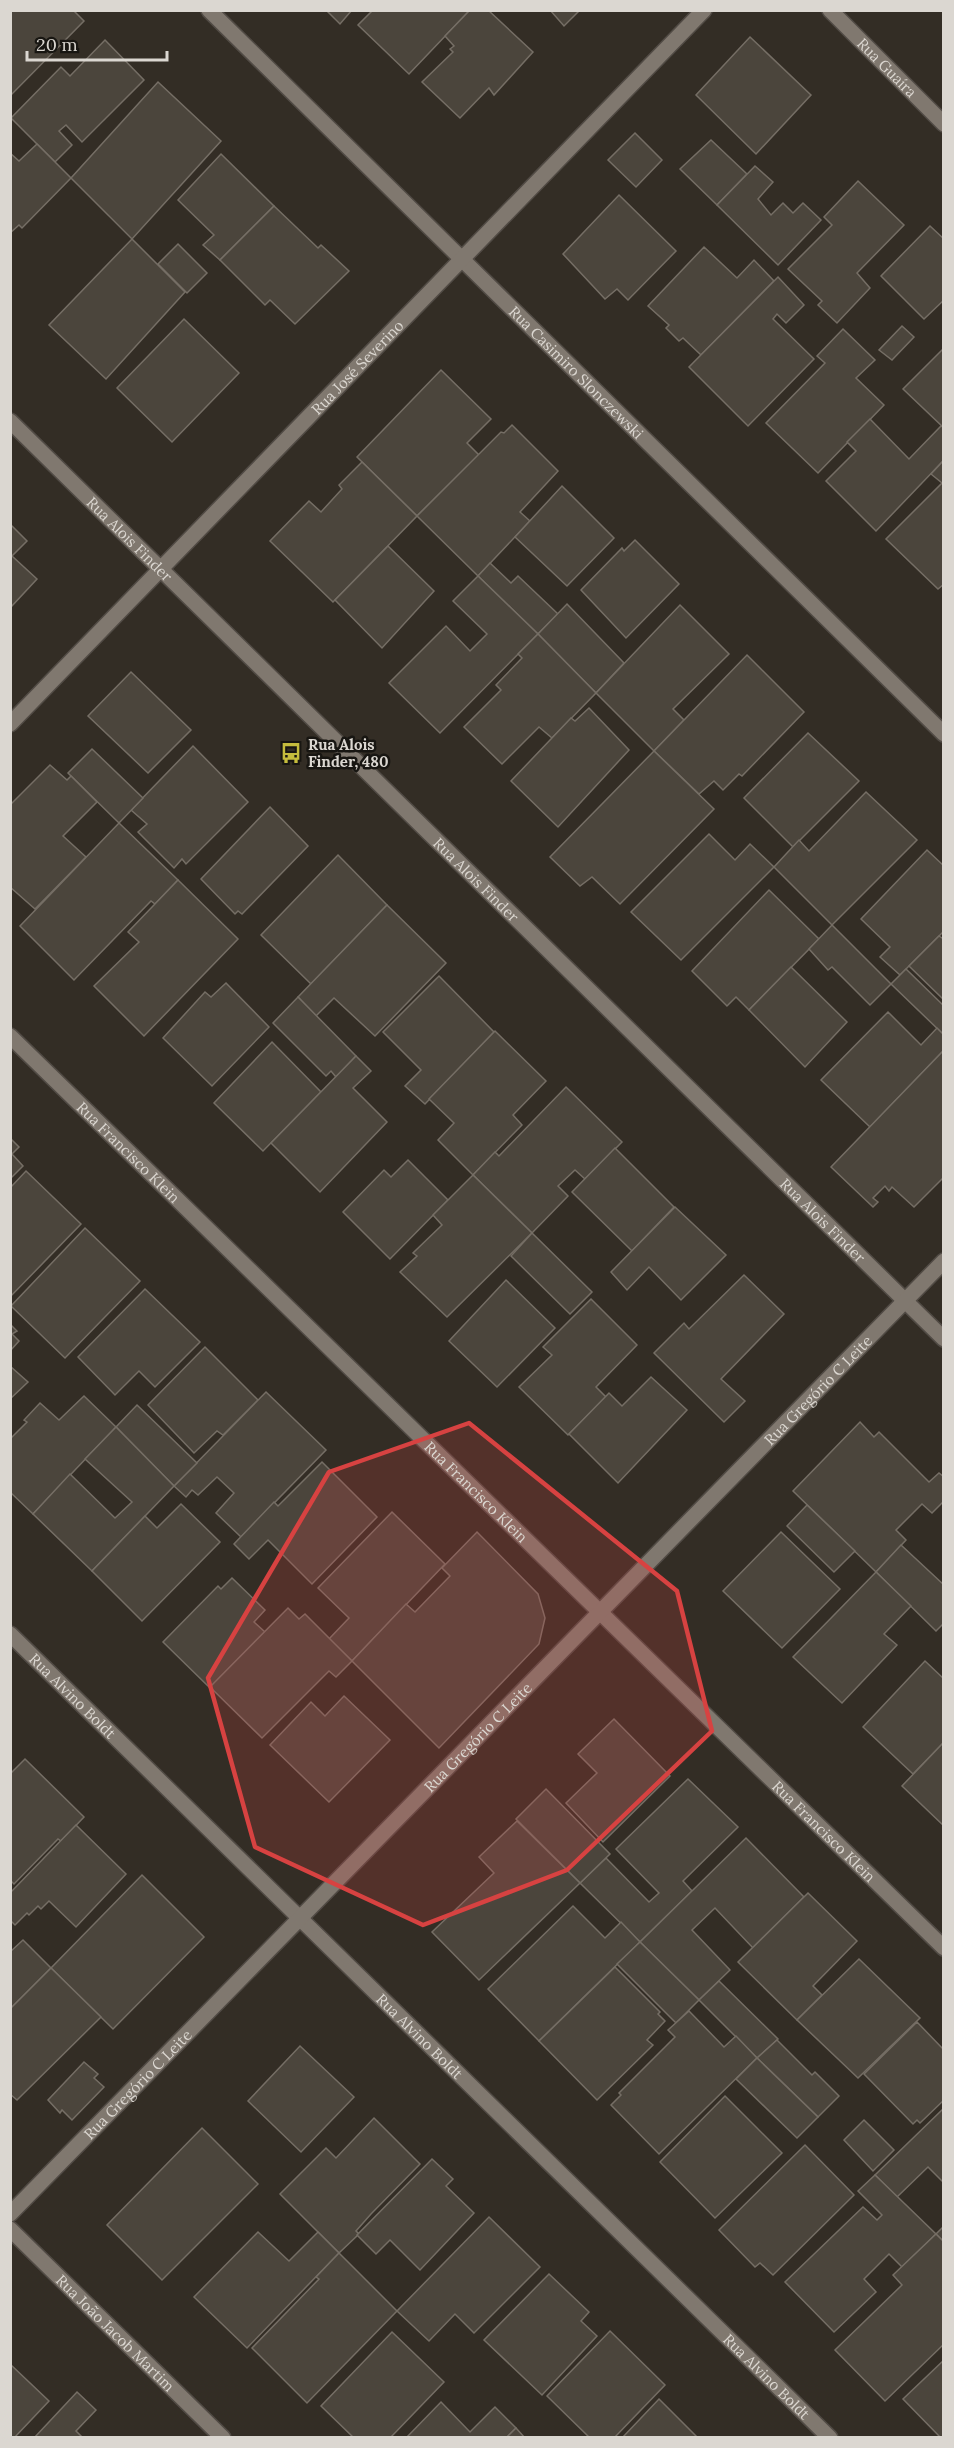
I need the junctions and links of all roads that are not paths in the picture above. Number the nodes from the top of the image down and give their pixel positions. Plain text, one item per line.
1 (209, 10) edge
2 (704, 10) edge
3 (830, 10) edge
4 (944, 124) edge
5 (462, 260) junction
6 (10, 421) edge
7 (161, 569) junction
8 (10, 724) edge
9 (944, 734) edge
10 (10, 1036) edge
11 (944, 1261) edge
12 (905, 1300) junction
13 (944, 1339) edge
14 (600, 1612) junction
15 (10, 1634) edge
16 (300, 1918) junction
17 (944, 1948) edge
18 (10, 2214) edge
19 (10, 2229) edge
20 (223, 2438) edge
21 (830, 2438) edge

1 - 5 street, Rua Casimiro Slonczewski
2 - 5 street, Rua José Severino
3 - 4 street, Rua Guaíra
5 - 7 street, Rua José Severino
5 - 9 street, Rua Casimiro Slonczewski
6 - 7 street, Rua Alois Finder
7 - 8 street, Rua José Severino
7 - 12 street, Rua Alois Finder
10 - 14 street, Rua Francisco Klein
11 - 12 street, Rua Gregório C Leite
12 - 13 street, Rua Alois Finder
12 - 14 street, Rua Gregório C Leite
14 - 16 street, Rua Gregório C Leite
14 - 17 street, Rua Francisco Klein
15 - 16 street, Rua Alvino Boldt
16 - 18 street, Rua Gregório C Leite
16 - 21 street, Rua Alvino Boldt
19 - 20 street, Rua João Jacob Martim

